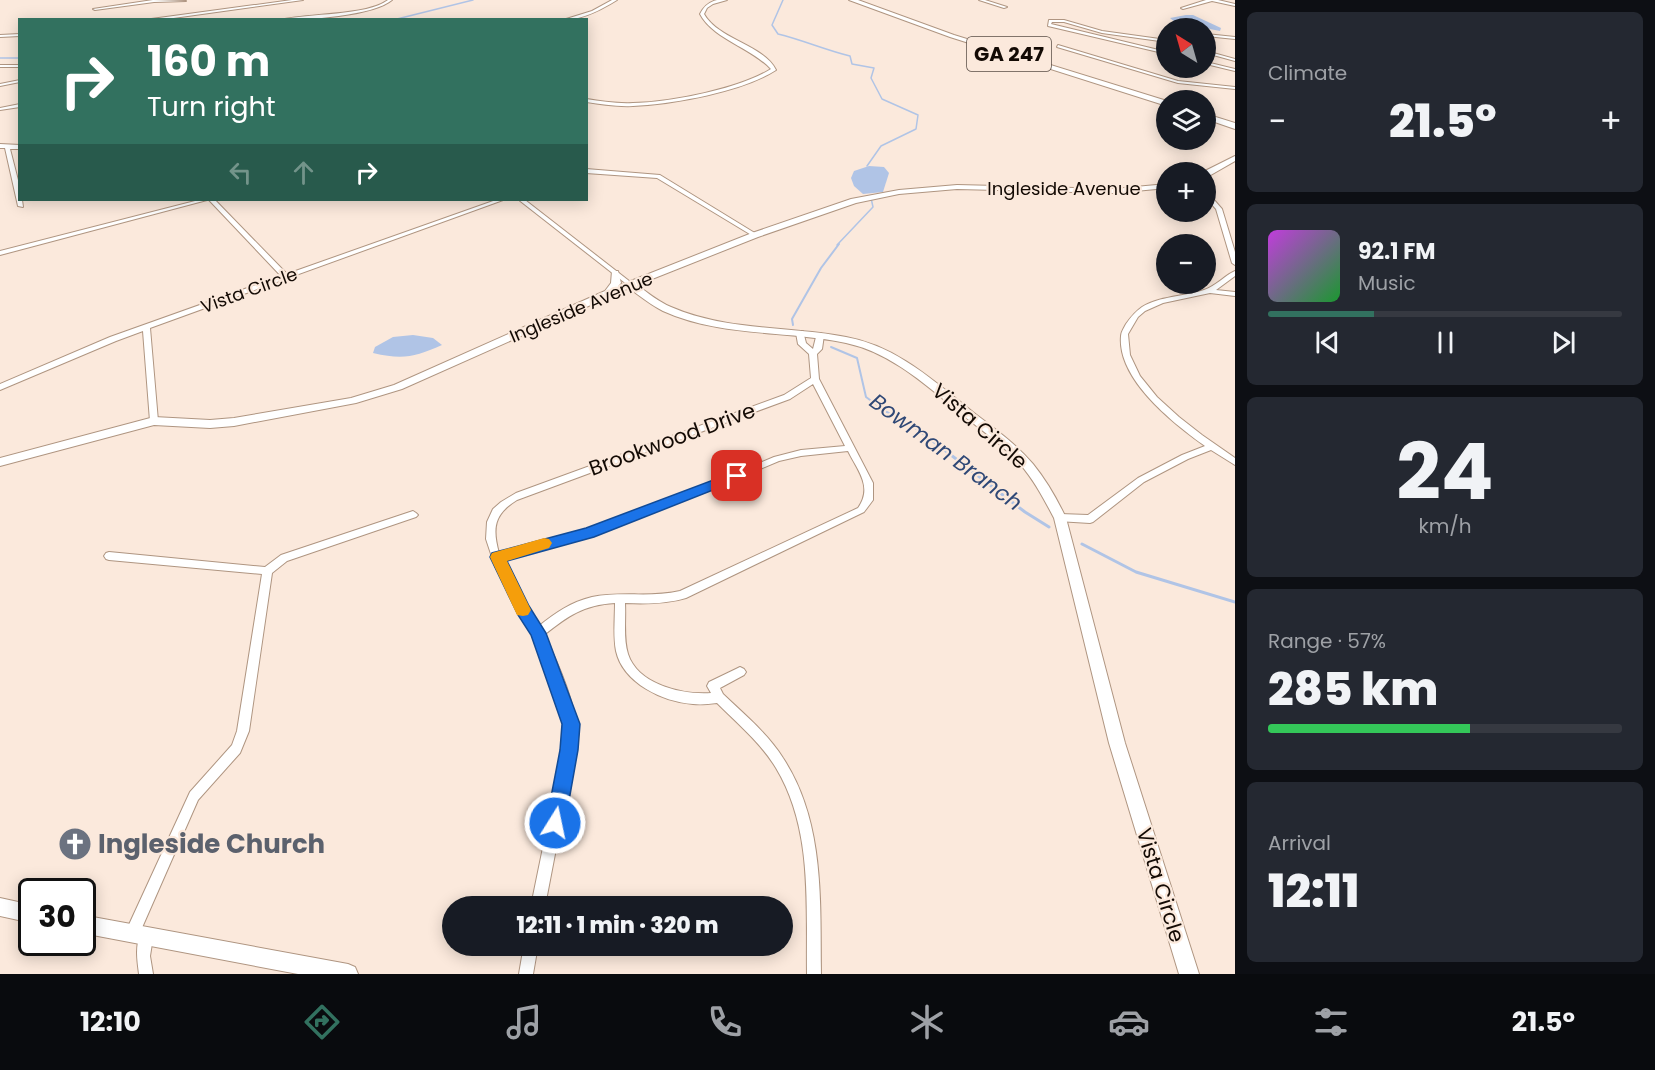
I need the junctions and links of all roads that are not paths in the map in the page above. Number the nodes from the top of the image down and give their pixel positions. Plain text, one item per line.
1 (185, 0) edge
2 (301, 0) edge
3 (390, 0) edge
4 (615, 0) edge
5 (714, 0) edge
6 (725, 0) edge
7 (852, 0) edge
8 (981, 0) edge
9 (1212, 0) edge
10 (1235, 5) edge
11 (1005, 7) dead end
12 (1183, 8) dead end
13 (95, 9) dead end
14 (184, 15) junction
15 (161, 18) edge
16 (298, 18) edge
17 (572, 18) edge
18 (18, 35) edge
19 (0, 36) edge
20 (1216, 36) edge
21 (1235, 38) edge
22 (1156, 39) edge
23 (1058, 46) dead end
24 (1156, 50) edge
25 (1216, 55) edge
26 (1235, 60) edge
27 (1216, 65) edge
28 (0, 66) edge
29 (18, 66) edge
30 (1235, 70) edge
31 (18, 81) edge
32 (0, 85) edge
33 (1235, 88) edge
34 (588, 100) edge
35 (1156, 101) edge
36 (18, 105) edge
37 (0, 109) edge
38 (1216, 119) edge
39 (1235, 126) edge
40 (3, 147) edge
41 (1235, 158) edge
42 (1216, 168) edge
43 (588, 171) edge
44 (1156, 187) edge
45 (18, 196) edge
46 (19, 201) edge
47 (200, 201) edge
48 (213, 201) edge
49 (497, 201) edge
50 (523, 201) edge
51 (21, 206) dead end
52 (1216, 206) edge
53 (754, 235) junction
54 (0, 254) edge
55 (1235, 263) edge
56 (615, 273) junction
57 (1235, 273) edge
58 (286, 277) junction
59 (631, 285) junction
60 (1216, 287) edge
61 (1216, 292) edge
62 (606, 294) junction
63 (1197, 294) edge
64 (1235, 294) edge
65 (146, 327) junction
66 (800, 333) junction
67 (820, 336) junction
68 (813, 353) junction
69 (815, 379) junction
70 (0, 387) edge
71 (154, 421) junction
72 (1211, 447) junction
73 (852, 448) junction
74 (0, 462) edge
75 (1235, 462) edge
76 (413, 515) dead end
77 (1060, 518) junction
78 (109, 556) dead end
79 (498, 557) junction
80 (267, 571) junction
81 (620, 601) junction
82 (538, 633) junction
83 (740, 672) dead end
84 (719, 698) junction
85 (540, 896) edge
86 (0, 907) edge
87 (18, 911) edge
88 (96, 927) edge
89 (139, 936) junction
90 (529, 956) edge
91 (146, 974) edge
92 (348, 974) edge
93 (526, 974) edge
94 (814, 974) edge
95 (1189, 974) edge

1 - 13 street
1 - 14 street
2 - 14 street
3 - 16 street
4 - 17 street
5 - 6 street
5 - 34 street
7 - 35 main road, GA 247
8 - 11 street
9 - 10 street
9 - 12 street
14 - 15 street
18 - 19 street
20 - 21 street
22 - 24 street
23 - 33 street
25 - 26 street
27 - 30 street
28 - 29 street
31 - 32 street
36 - 37 street
38 - 39 main road
40 - 45 street
41 - 42 street
43 - 53 street
44 - 53 street, Ingleside Avenue
46 - 51 street
47 - 54 street
48 - 58 street
49 - 58 street, Vista Circle
50 - 56 street, Vista Circle
52 - 55 street
53 - 59 street, Ingleside Avenue
56 - 59 street, Vista Circle
56 - 62 street
57 - 60 street
58 - 65 street, Vista Circle
59 - 62 street, Ingleside Avenue
59 - 66 street, Vista Circle
61 - 64 street
62 - 71 street, Ingleside Avenue
63 - 72 street
65 - 70 street, Vista Circle
65 - 71 street
66 - 67 street, Vista Circle
66 - 68 street
67 - 68 street
67 - 77 street, Vista Circle
68 - 69 street
69 - 73 street
69 - 79 street, Brookwood Drive
71 - 74 street, Ingleside Avenue
72 - 75 street
72 - 77 street
73 - 79 street
73 - 81 street
76 - 80 street
77 - 95 street, Vista Circle
78 - 80 street
79 - 82 street
80 - 89 street
81 - 82 street
81 - 84 street
82 - 85 street
83 - 84 street
84 - 94 street
86 - 87 street
88 - 89 street
89 - 91 street
89 - 92 street
90 - 93 street

